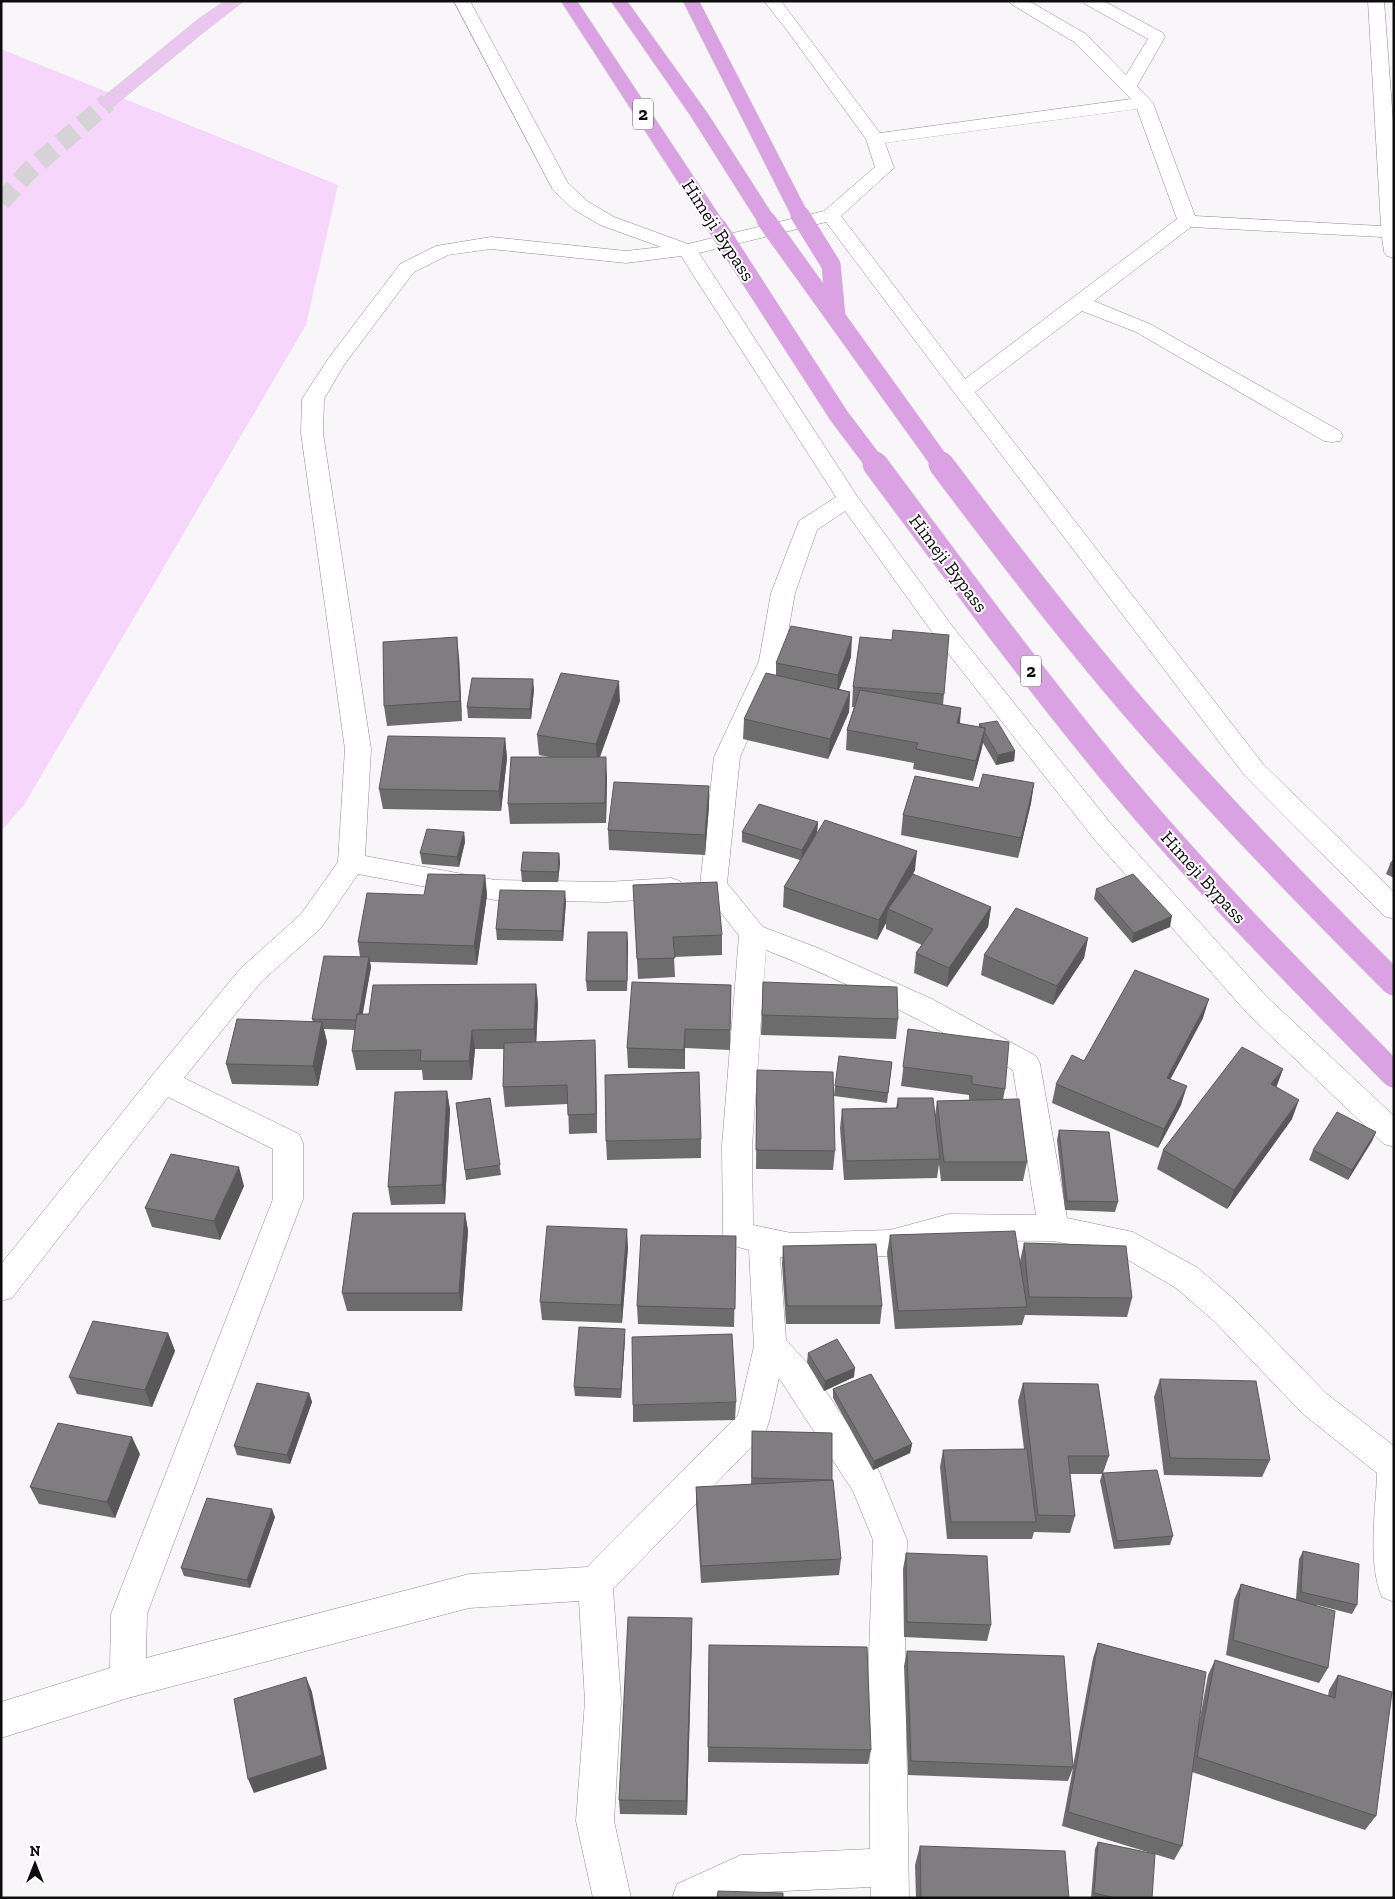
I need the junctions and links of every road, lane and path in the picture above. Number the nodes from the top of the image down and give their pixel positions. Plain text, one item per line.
1 (236, 1) edge
2 (462, 1) edge
3 (569, 1) edge
4 (619, 1) edge
5 (691, 1) edge
6 (772, 1) edge
7 (1017, 1) edge
8 (1091, 1) edge
9 (1383, 8) edge
10 (1129, 86) junction
11 (108, 102) tunnel mouth
12 (1144, 103) junction
13 (875, 139) junction
14 (831, 215) junction
15 (1187, 221) junction
16 (1392, 232) edge
17 (687, 250) junction
18 (1394, 252) edge
19 (1080, 303) junction
20 (836, 320) junction
21 (963, 391) junction
22 (1332, 436) dead end
23 (848, 499) junction
24 (351, 863) junction
25 (713, 885) junction
26 (1394, 909) edge
27 (753, 934) junction
28 (1394, 982) edge
29 (1394, 1075) edge
30 (164, 1081) junction
31 (1394, 1135) edge
32 (1053, 1228) junction
33 (764, 1240) junction
34 (1, 1288) edge
35 (770, 1346) junction
36 (1394, 1467) edge
37 (595, 1582) junction
38 (1394, 1585) edge
39 (128, 1680) junction
40 (1, 1720) edge
41 (890, 1883) edge
42 (612, 1898) edge
43 (691, 1898) edge

1 - 11 main road
2 - 17 street
3 - 29 highway, Himeji Bypass / 2, bridge
4 - 20 highway, bridge
5 - 20 highway, bridge
6 - 13 street
7 - 10 street
8 - 10 street
9 - 16 street
10 - 12 street
12 - 13 street
12 - 15 street
13 - 14 street
14 - 17 street
14 - 21 street
15 - 16 street
15 - 19 street
16 - 18 street
17 - 23 street
17 - 24 street
19 - 21 street
19 - 22 street
20 - 28 highway, bridge
21 - 26 street
23 - 25 street
23 - 31 street
24 - 25 street
24 - 30 street
25 - 27 street
27 - 32 street
27 - 33 street
30 - 34 street
30 - 39 street
32 - 33 street
32 - 36 street
33 - 35 street
35 - 37 street
35 - 41 street
36 - 38 street
37 - 39 street
37 - 42 street
39 - 40 street
41 - 43 street

